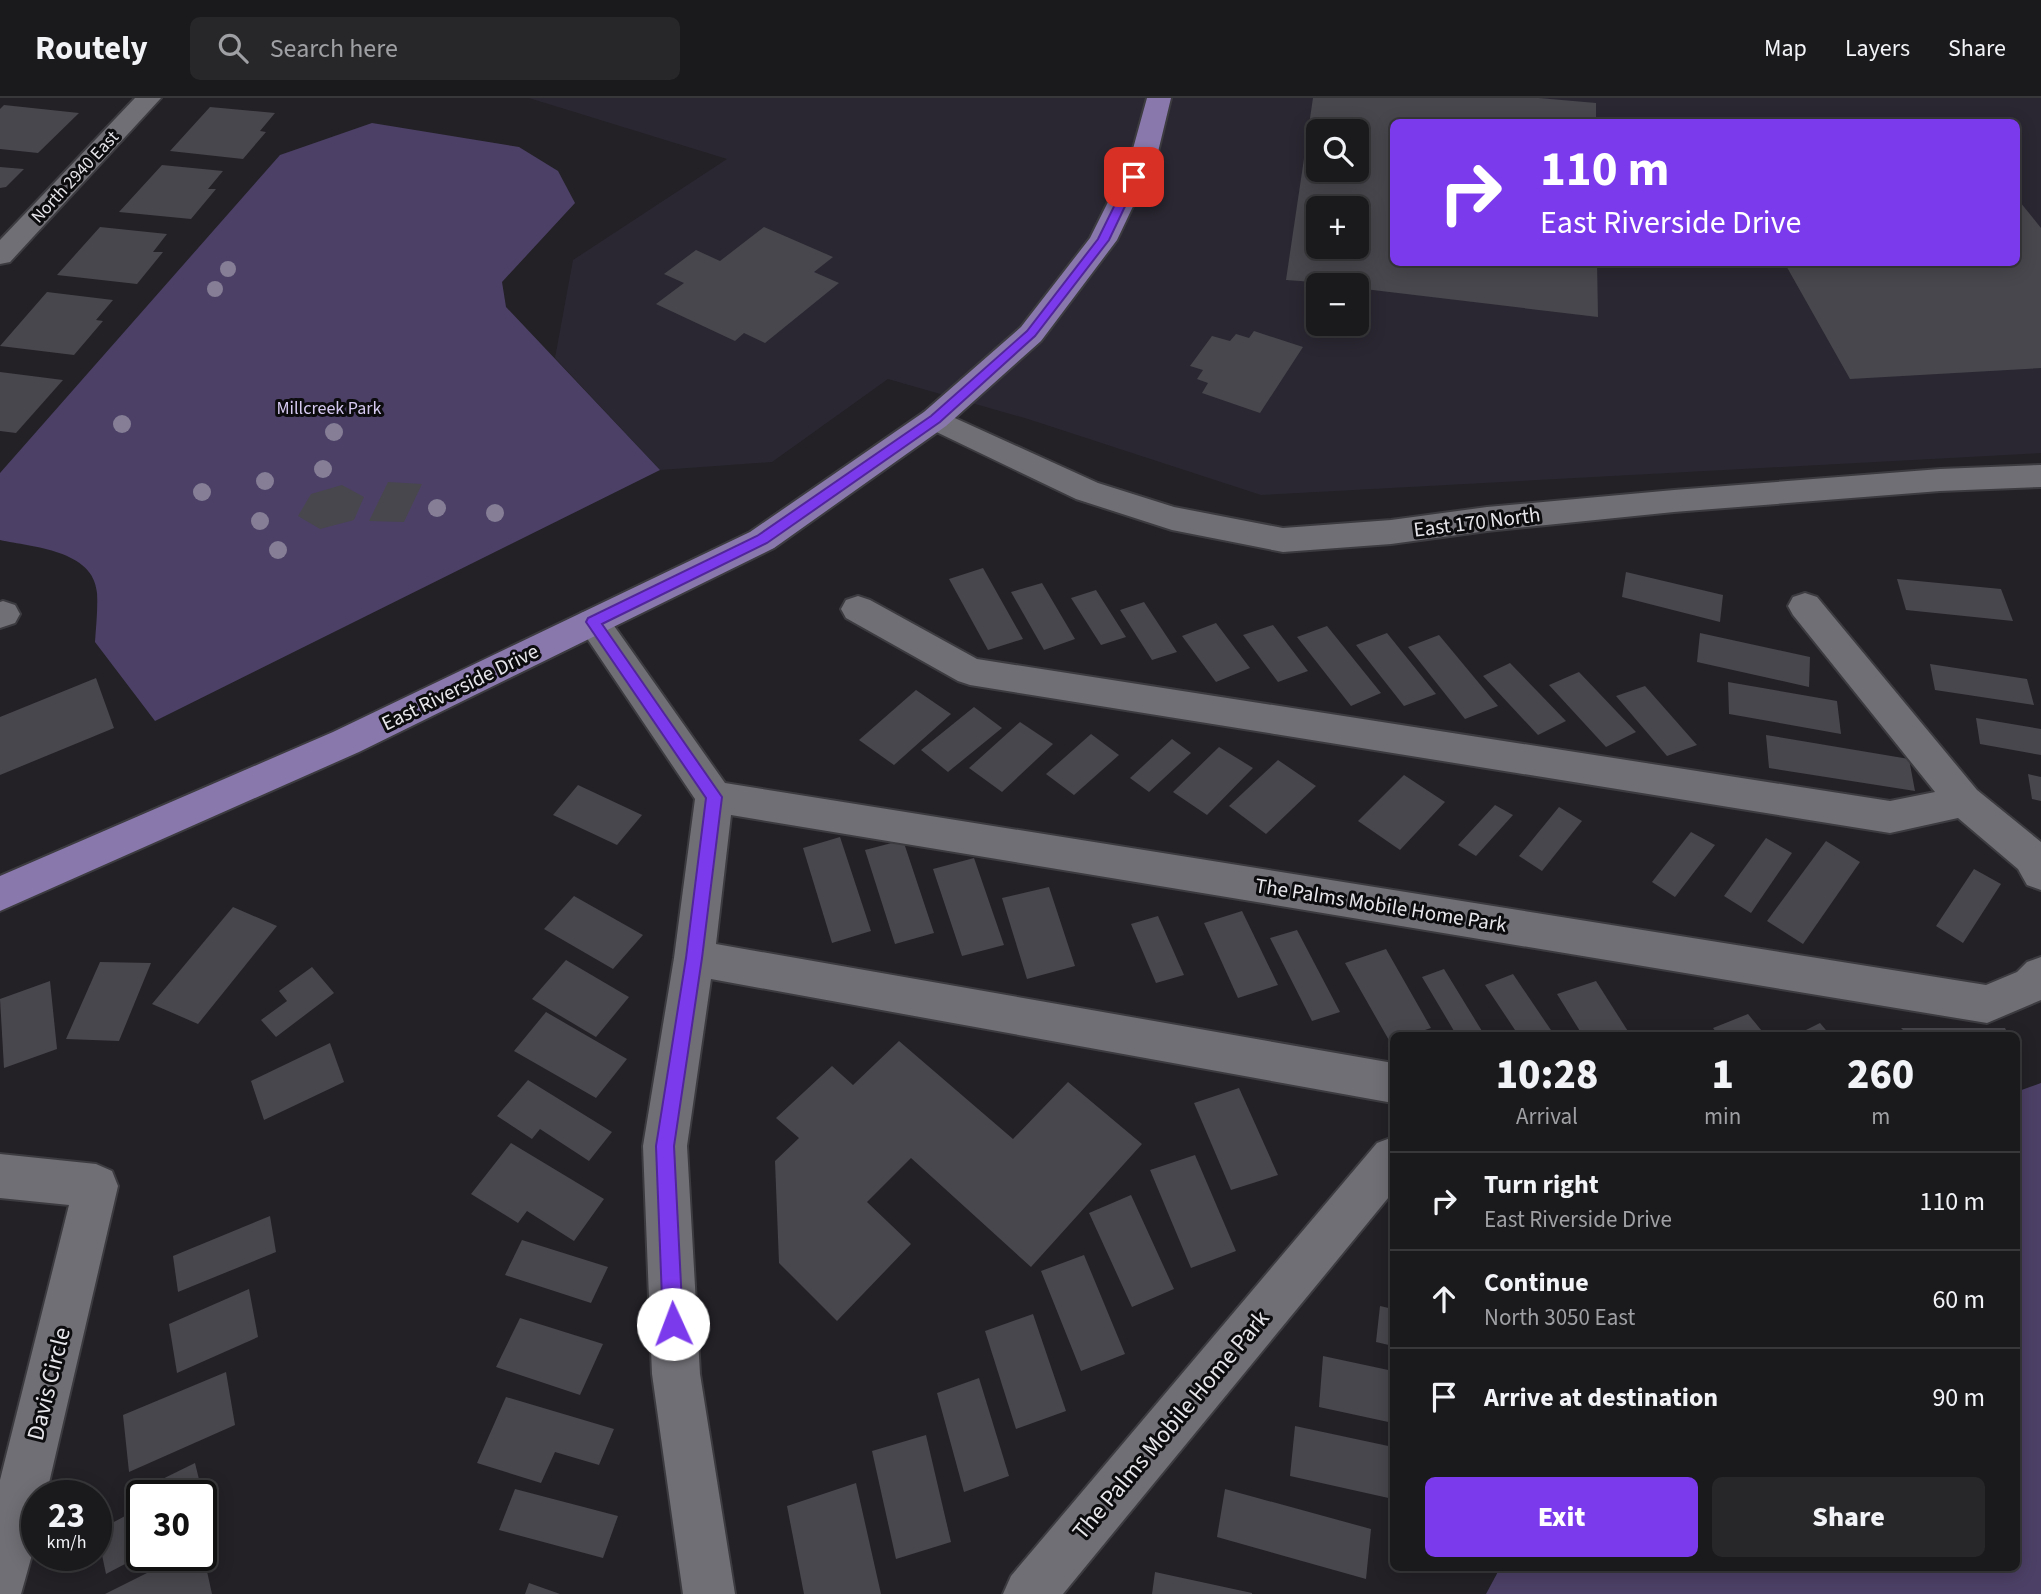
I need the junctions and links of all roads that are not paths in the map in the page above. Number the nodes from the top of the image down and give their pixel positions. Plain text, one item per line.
1 (149, 98) edge
2 (1159, 98) edge
3 (0, 256) edge
4 (935, 419) junction
5 (2041, 476) edge
6 (1805, 606) dead end
7 (858, 609) dead end
8 (593, 622) junction
9 (714, 797) junction
10 (1964, 801) junction
11 (2041, 873) edge
12 (0, 894) edge
13 (694, 958) junction
14 (2041, 975) edge
15 (1390, 1082) edge
16 (1390, 1162) edge
17 (0, 1176) edge
18 (0, 1583) edge
19 (709, 1594) edge
20 (1029, 1594) edge

1 - 3 street, North 2940 East
2 - 4 main road, East Riverside Drive
4 - 5 street, East 170 North
4 - 8 main road, East Riverside Drive
6 - 10 street
7 - 10 street
8 - 9 street
8 - 12 main road, East Riverside Drive
9 - 13 street
9 - 14 street, The Palms Mobile Home Park
10 - 11 street
13 - 15 street
13 - 19 street
16 - 20 street, The Palms Mobile Home Park
17 - 18 street, Davis Circle

